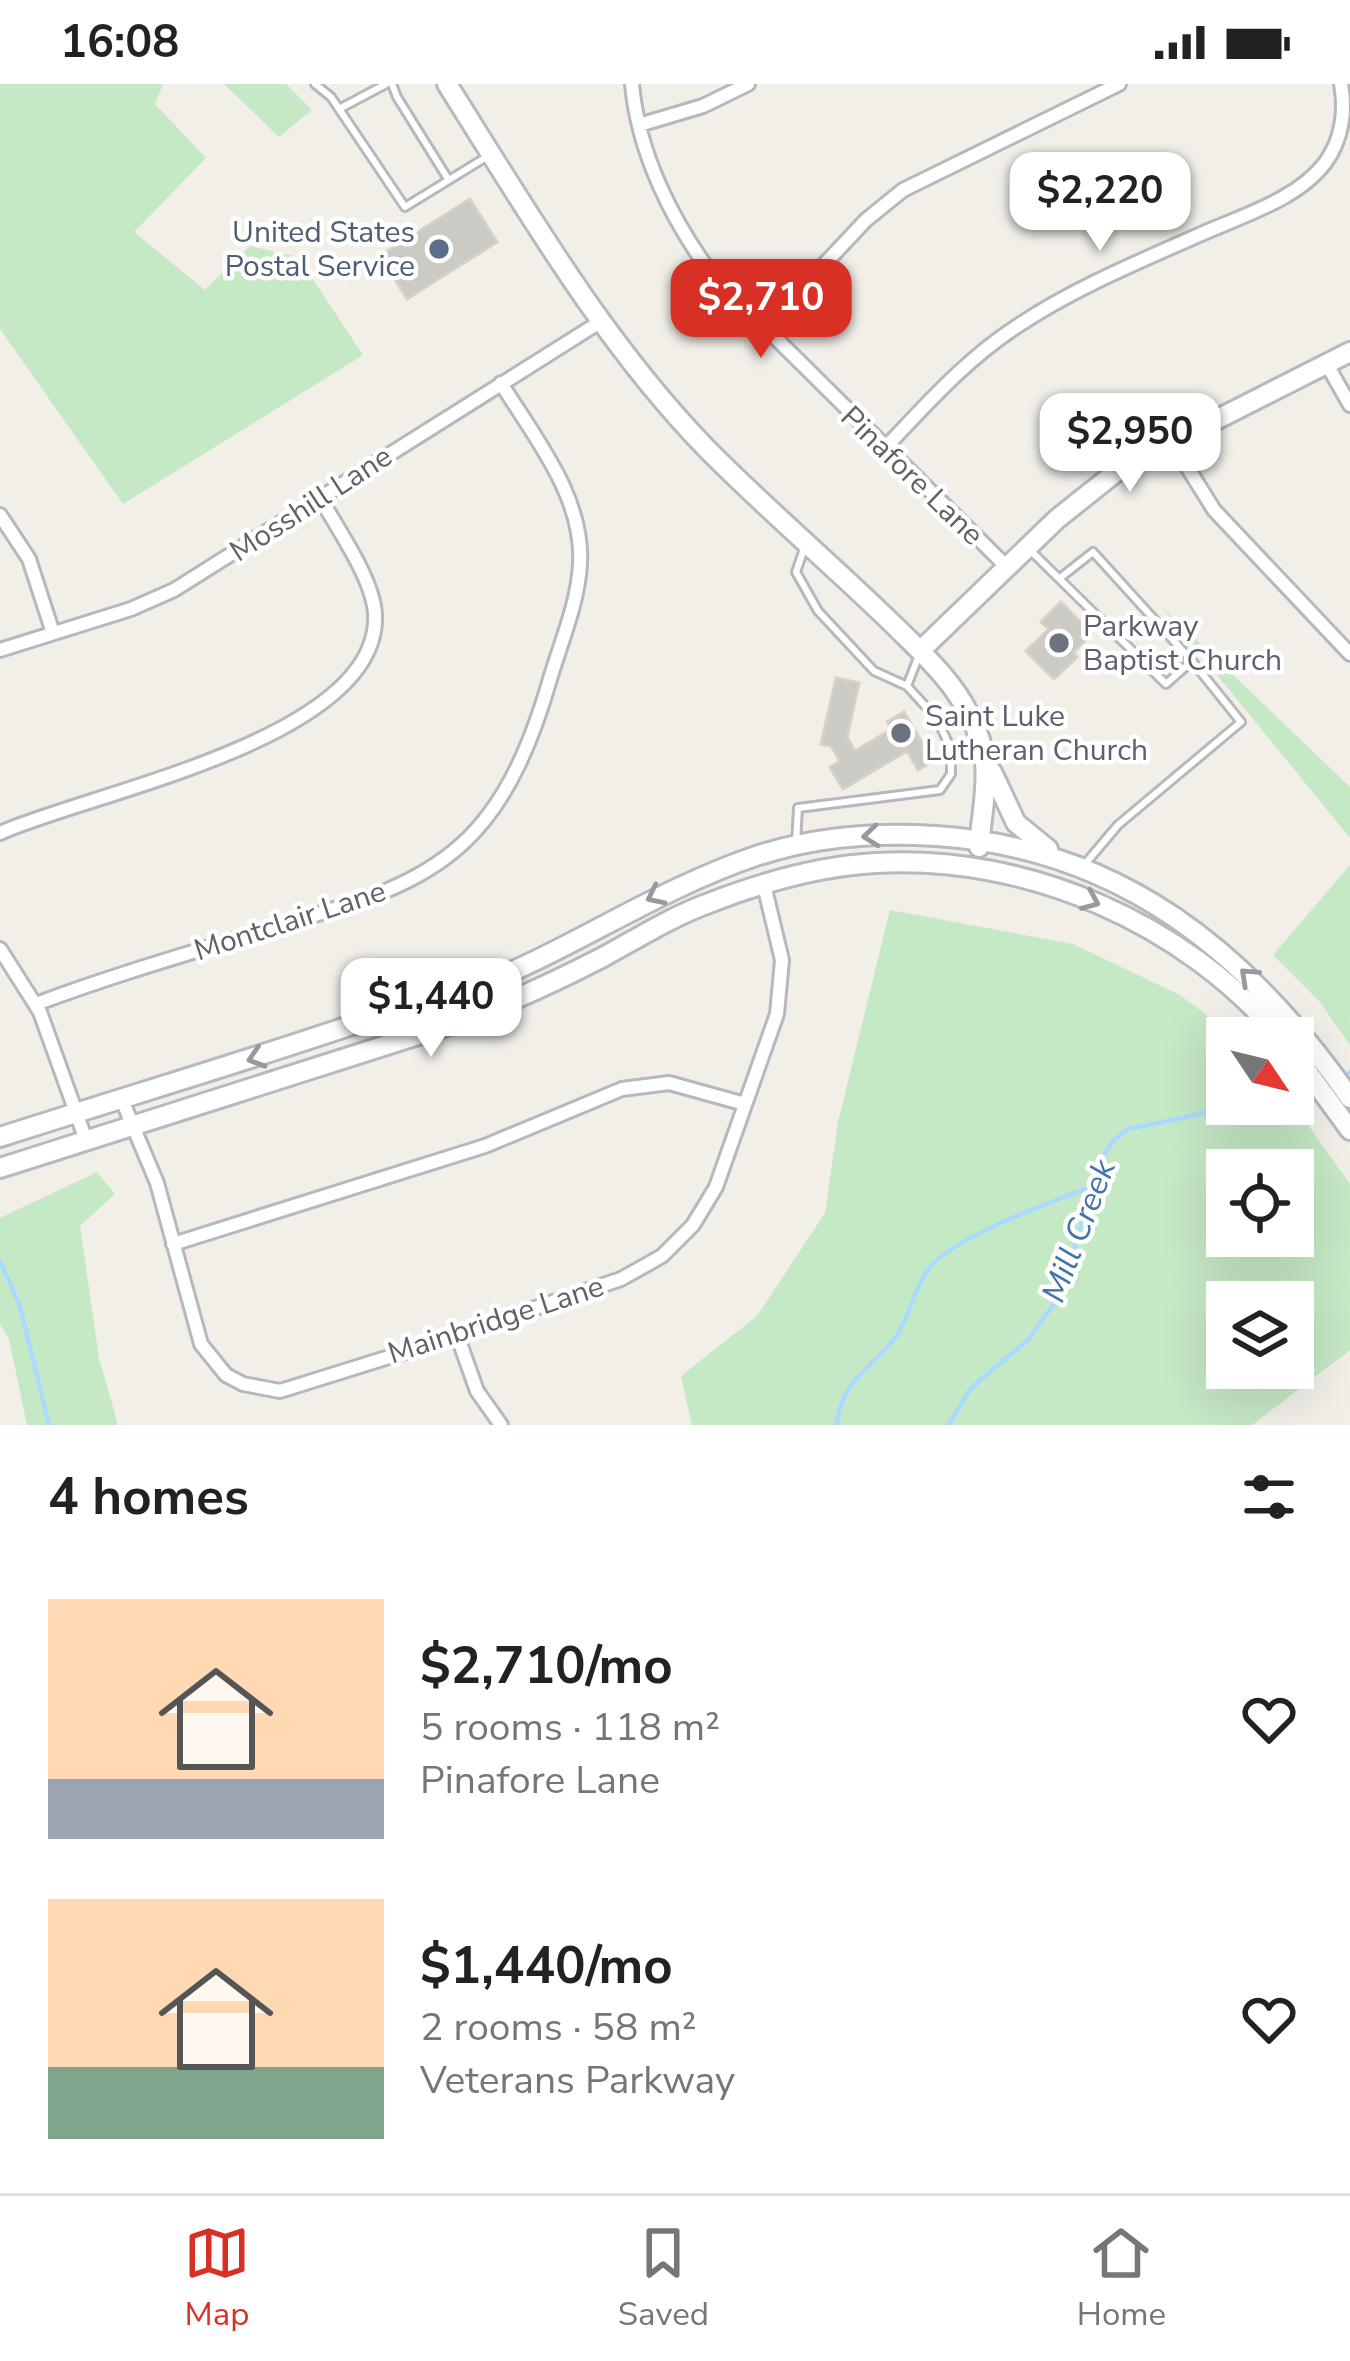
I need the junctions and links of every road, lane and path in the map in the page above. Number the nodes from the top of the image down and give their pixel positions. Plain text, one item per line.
1 (315, 84) edge
2 (389, 84) edge
3 (447, 84) edge
4 (632, 84) edge
5 (748, 84) edge
6 (1119, 84) edge
7 (1341, 84) edge
8 (339, 110) junction
9 (639, 124) junction
10 (491, 154) junction
11 (449, 180) junction
12 (603, 320) junction
13 (767, 333) junction
14 (1350, 352) edge
15 (1326, 363) junction
16 (501, 383) junction
17 (1350, 405) edge
18 (1172, 441) junction
19 (884, 449) junction
20 (321, 499) junction
21 (0, 515) edge
22 (806, 542) junction
23 (1027, 548) junction
24 (1008, 568) junction
25 (1060, 578) junction
26 (53, 633) junction
27 (0, 650) edge
28 (920, 651) junction
29 (1350, 654) edge
30 (1192, 661) junction
31 (907, 686) junction
32 (986, 759) junction
33 (0, 833) edge
34 (980, 840) junction
35 (796, 845) junction
36 (1075, 865) junction
37 (979, 870) junction
38 (764, 885) junction
39 (0, 949) edge
40 (36, 1004) junction
41 (1260, 1017) edge
42 (1314, 1081) edge
43 (1350, 1098) edge
44 (122, 1100) junction
45 (746, 1104) junction
46 (75, 1114) junction
47 (134, 1126) junction
48 (1350, 1130) edge
49 (0, 1137) edge
50 (87, 1143) junction
51 (6, 1166) edge
52 (173, 1244) junction
53 (456, 1332) junction
54 (501, 1425) edge

1 - 8 lane
2 - 8 lane
2 - 11 lane
3 - 10 main road
4 - 9 street, Pinafore Lane
5 - 9 street
6 - 13 street
7 - 19 street
8 - 11 lane
9 - 13 street, Pinafore Lane
10 - 11 lane
10 - 12 main road
12 - 16 street, Mosshill Lane
12 - 22 main road
13 - 19 street, Pinafore Lane
14 - 15 main road
15 - 17 street
15 - 18 main road
16 - 20 street, Mosshill Lane
16 - 40 street, Montclair Lane
18 - 23 main road
18 - 29 street
19 - 24 street, Pinafore Lane
20 - 26 street, Mosshill Lane
20 - 33 street
21 - 26 street
22 - 28 main road
22 - 31 lane
23 - 24 main road
23 - 25 lane
24 - 28 main road
25 - 30 lane
25 - 30 lane
26 - 27 street, Mosshill Lane
28 - 31 lane
28 - 32 main road
30 - 36 lane
31 - 35 lane
32 - 34 main road
32 - 36 main road
34 -> 35 main road
34 - 36 main road
34 - 37 main road
35 -> 44 main road
43 -> 36 main road
37 - 38 main road
37 -> 41 main road
38 - 45 street, Mainbridge Lane
38 - 47 main road
39 - 40 street
40 - 46 street
42 - 48 main road
44 - 46 main road
44 - 47 street, Mainbridge Lane
45 - 52 street
45 - 53 street, Mainbridge Lane
46 - 49 main road
46 - 50 street
47 - 50 main road
47 - 52 street, Mainbridge Lane
50 - 51 main road
52 - 53 street, Mainbridge Lane
53 - 54 street

